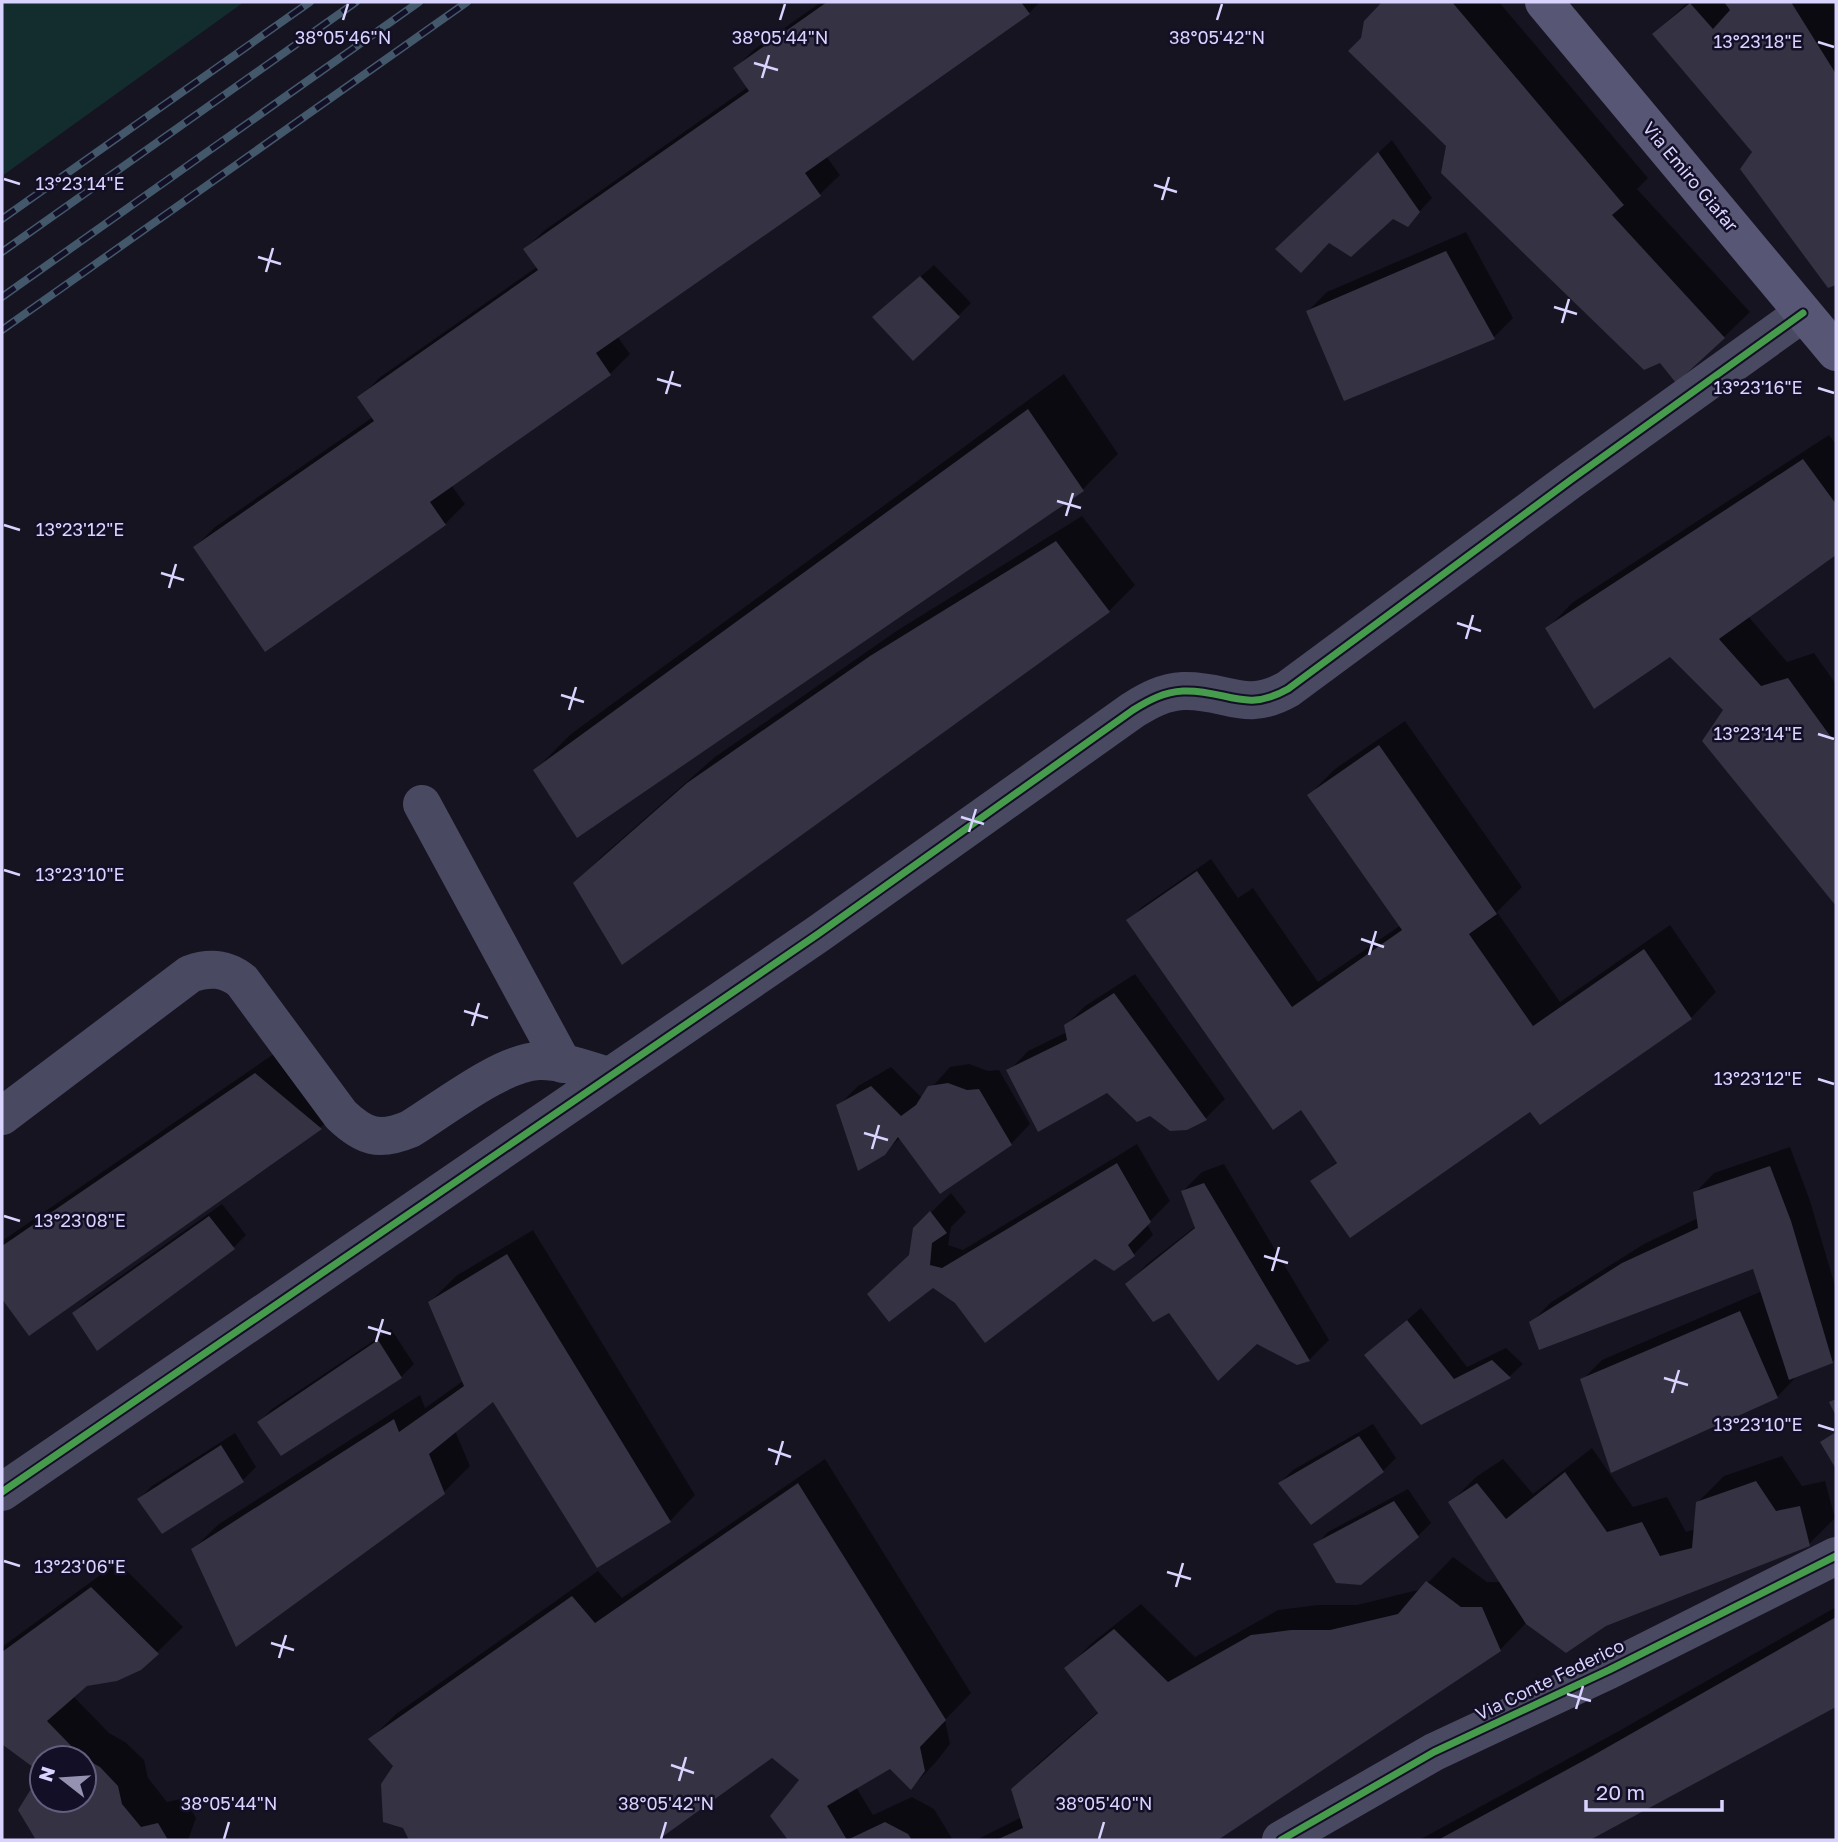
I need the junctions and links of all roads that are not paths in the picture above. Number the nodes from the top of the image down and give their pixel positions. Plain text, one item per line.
1 (1544, 2) edge
2 (1803, 313) junction
3 (1836, 352) edge
4 (422, 804) dead end
5 (563, 1064) junction
6 (609, 1076) junction
7 (2, 1116) edge
8 (2, 1492) edge
9 (1836, 1556) edge
10 (1282, 1840) edge

1 - 2 street, Via Emiro Giafar
2 - 3 street, Via Emiro Giafar
2 - 6 street
4 - 5 street
5 - 6 street
5 - 7 street
6 - 8 street
9 - 10 street, Via Conte Federico

